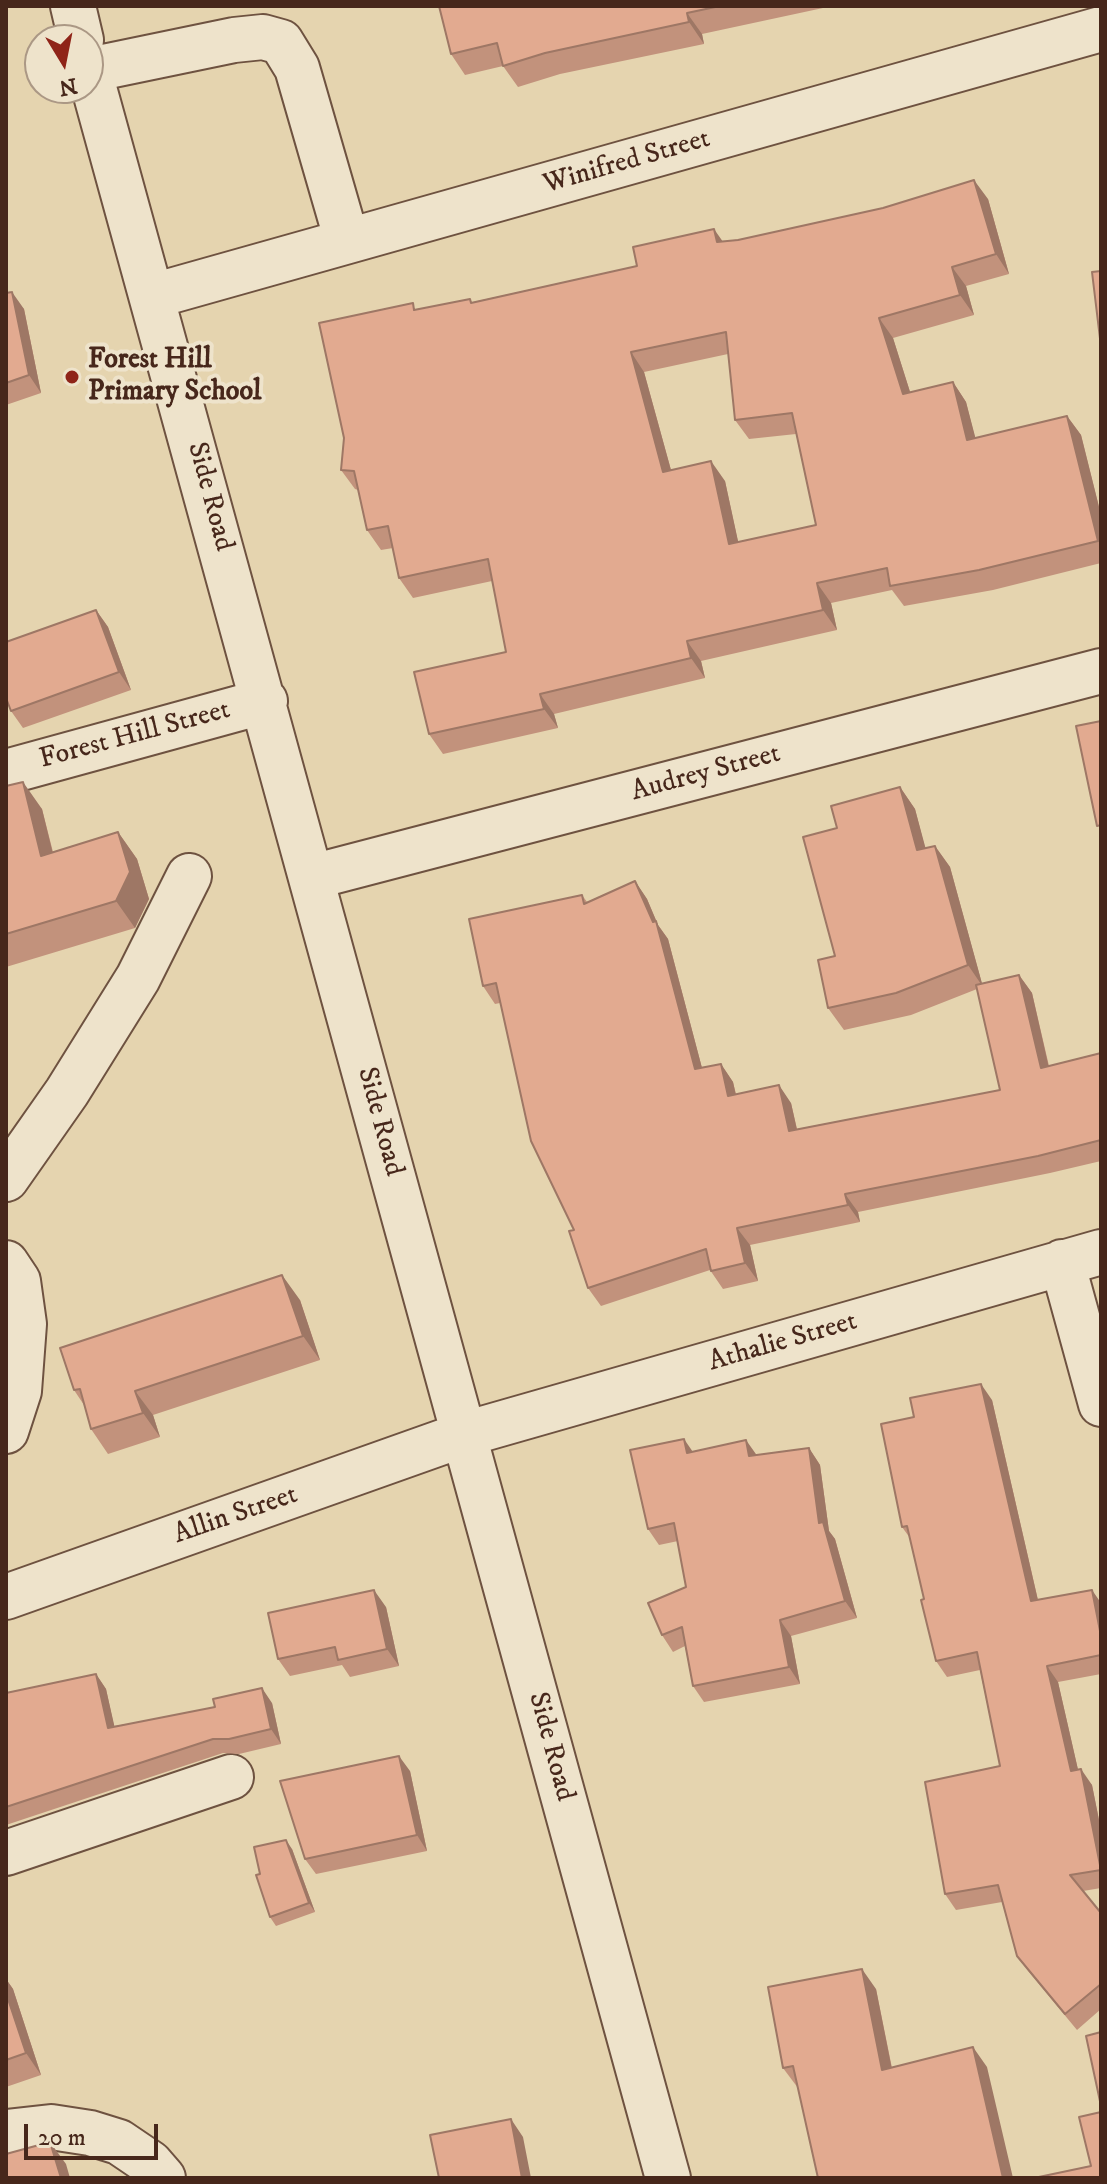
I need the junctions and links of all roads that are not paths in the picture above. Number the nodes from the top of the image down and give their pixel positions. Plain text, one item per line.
1 (1101, 29) edge
2 (104, 65) edge
3 (98, 104) edge
4 (347, 241) junction
5 (153, 296) junction
6 (1101, 671) edge
7 (265, 701) junction
8 (6, 772) edge
9 (189, 876) dead end
10 (312, 877) junction
11 (6, 1179) edge
12 (1082, 1257) edge
13 (6, 1263) edge
14 (1101, 1404) edge
15 (6, 1431) edge
16 (465, 1434) junction
17 (6, 1597) edge
18 (231, 1777) dead end
19 (6, 1853) edge
20 (6, 2132) edge
21 (163, 2178) edge
22 (668, 2178) edge

1 - 4 street, Winifred Street
2 - 4 street
3 - 5 street, Side Road
4 - 5 street, Winifred Street
5 - 7 street, Side Road
6 - 10 street, Audrey Street
7 - 8 street, Forest Hill Street
7 - 10 street, Side Road
9 - 11 street
10 - 16 street, Side Road
12 - 14 street
12 - 16 street, Athalie Street
13 - 15 street
16 - 17 street, Allin Street
16 - 22 street, Side Road
18 - 19 street
20 - 21 street

